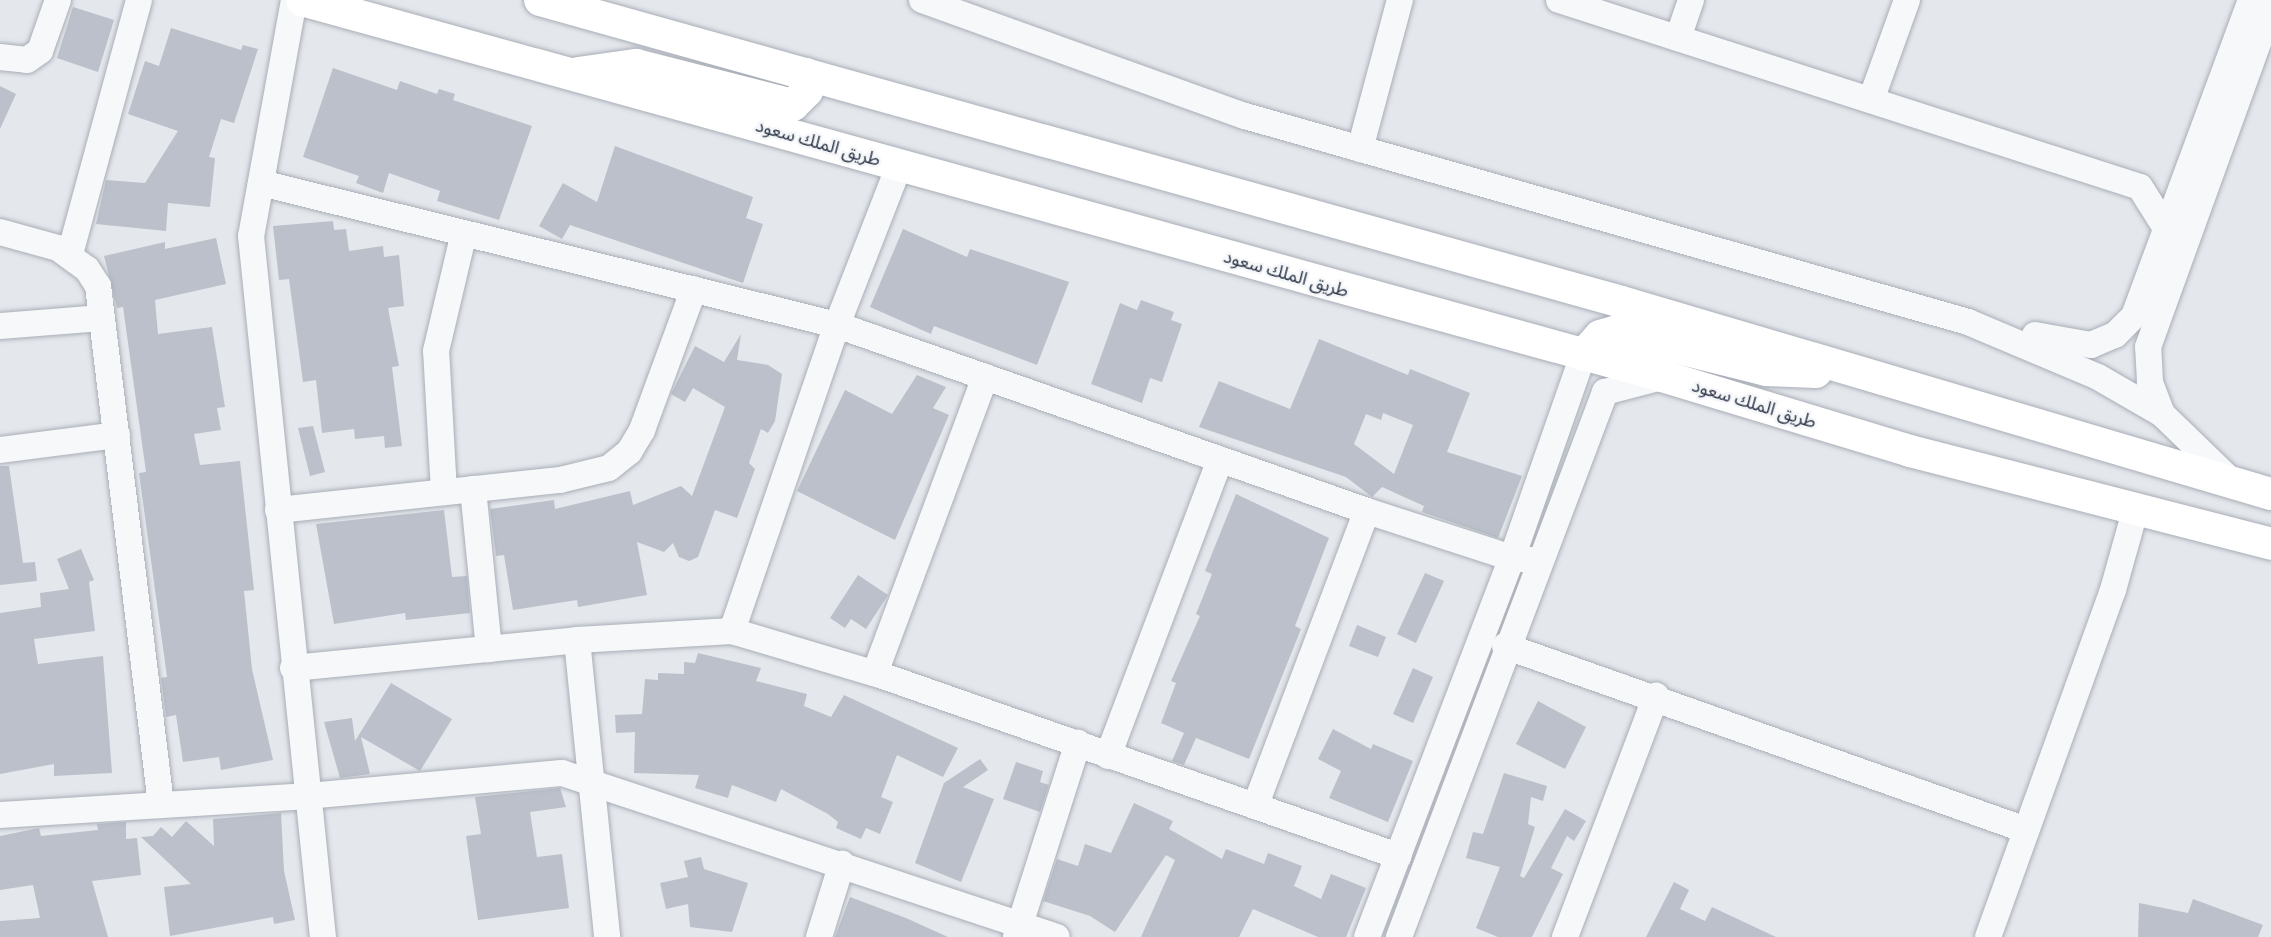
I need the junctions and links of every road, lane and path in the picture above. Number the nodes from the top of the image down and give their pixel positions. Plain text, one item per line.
1 (58, 0) edge
2 (139, 0) edge
3 (294, 0) edge
4 (302, 0) edge
5 (540, 0) edge
6 (922, 0) edge
7 (1400, 0) edge
8 (1559, 0) edge
9 (1691, 0) edge
10 (1907, 0) edge
11 (2251, 0) edge
12 (2271, 7) edge
13 (1678, 38) junction
14 (0, 57) edge
15 (806, 74) junction
16 (571, 75) junction
17 (1871, 100) junction
18 (1360, 149) junction
19 (899, 166) junction
20 (2190, 167) junction
21 (261, 183) junction
22 (2140, 187) junction
23 (2167, 230) junction
24 (0, 231) edge
25 (464, 233) junction
26 (70, 254) junction
27 (694, 290) junction
28 (102, 318) junction
29 (1968, 322) junction
30 (837, 325) junction
31 (0, 326) edge
32 (1583, 355) junction
33 (1662, 376) junction
34 (985, 377) junction
35 (1914, 390) junction
36 (2162, 414) junction
37 (117, 435) junction
38 (0, 450) edge
39 (1220, 459) junction
40 (2230, 480) junction
41 (473, 489) junction
42 (444, 492) junction
43 (2271, 494) edge
44 (278, 510) junction
45 (1367, 511) junction
46 (2135, 511) junction
47 (2271, 544) edge
48 (1512, 558) junction
49 (1539, 561) junction
50 (732, 631) junction
51 (577, 640) junction
52 (1505, 646) junction
53 (489, 649) junction
54 (293, 668) junction
55 (875, 673) junction
56 (1656, 696) junction
57 (1078, 743) junction
58 (1108, 756) junction
59 (591, 782) junction
60 (308, 796) junction
61 (161, 804) junction
62 (1256, 804) junction
63 (0, 815) edge
64 (2026, 830) junction
65 (1398, 856) junction
66 (842, 863) junction
67 (1018, 931) edge
68 (323, 937) edge
69 (607, 937) edge
70 (819, 937) edge
71 (1057, 937) edge
72 (1367, 937) edge
73 (1399, 937) edge
74 (1565, 937) edge
75 (1988, 937) edge

1 - 14 street
2 - 26 street
3 - 21 street
4 - 16 main road, طريق الملك سعود
5 - 15 main road
6 - 18 street
7 - 18 street
8 - 13 street
9 - 13 street
10 - 17 street
11 - 20 street
12 - 36 street
13 - 17 street
15 - 16 main road
15 - 35 main road
16 - 19 main road, طريق الملك سعود
17 - 22 street
18 - 29 street
19 - 30 street
19 - 32 main road, طريق الملك سعود
20 - 22 street
20 - 23 street
21 - 25 street
21 - 44 street
22 - 23 street
23 - 29 street
24 - 26 street
25 - 27 street
25 - 42 street
26 - 28 street
27 - 30 street
27 - 41 street
28 - 31 street
28 - 37 street
29 - 36 street
30 - 34 street
30 - 50 street
32 - 33 main road, طريق الملك سعود
32 - 35 main road
32 - 48 street
33 - 46 main road, طريق الملك سعود
33 - 49 street
34 - 39 street
34 - 55 street
35 - 40 main road
36 - 40 street
37 - 38 street
37 - 61 street
39 - 45 street
39 - 58 street
40 - 43 main road
41 - 42 street
41 - 53 street
42 - 44 street
44 - 54 street
45 - 48 street
45 - 62 street
46 - 47 main road, طريق الملك سعود
46 - 64 street
48 - 49 street
48 - 65 street
49 - 52 street
50 - 51 street
50 - 55 street
51 - 53 street
51 - 59 street
52 - 56 street
52 - 73 street
53 - 54 street
54 - 60 street
55 - 57 street
56 - 64 street
56 - 74 street
57 - 58 street
57 - 67 street
58 - 62 street
59 - 60 street
59 - 66 street
59 - 69 street
60 - 61 street
60 - 68 street
61 - 63 street
62 - 65 street
64 - 75 street
65 - 72 street
66 - 67 street
66 - 70 street
67 - 71 street

